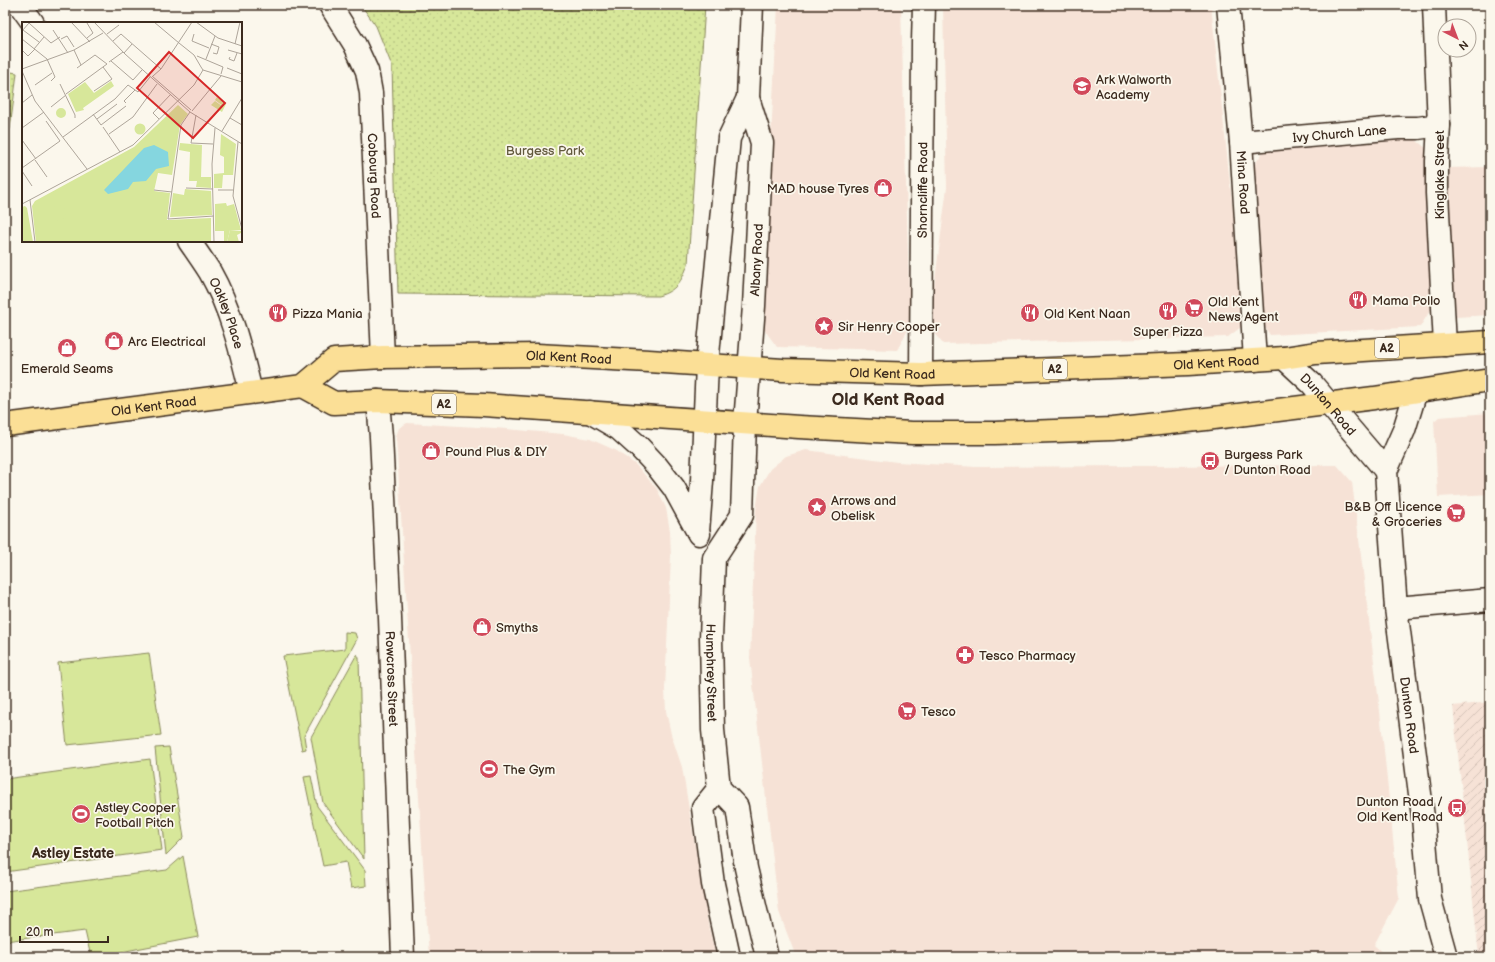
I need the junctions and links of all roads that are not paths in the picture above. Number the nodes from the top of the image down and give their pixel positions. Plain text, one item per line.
1 (20, 5) edge
2 (330, 5) edge
3 (752, 5) edge
4 (924, 5) edge
5 (1228, 5) edge
6 (1434, 5) edge
7 (32, 22) edge
8 (748, 98) junction
9 (1439, 125) junction
10 (1241, 142) junction
11 (190, 242) edge
12 (1490, 342) edge
13 (1445, 345) junction
14 (383, 357) junction
15 (1284, 358) junction
16 (1255, 360) junction
17 (707, 365) junction
18 (750, 368) junction
19 (921, 374) junction
20 (1490, 380) edge
21 (303, 386) junction
22 (1416, 391) junction
23 (251, 392) junction
24 (378, 401) junction
25 (1329, 403) junction
26 (590, 412) junction
27 (704, 420) junction
28 (745, 423) junction
29 (5, 426) edge
30 (1386, 471) junction
31 (698, 532) junction
32 (714, 558) junction
33 (1490, 600) edge
34 (1396, 608) junction
35 (718, 788) junction
36 (403, 957) edge
37 (729, 957) edge
38 (767, 957) edge
39 (1446, 957) edge

1 - 7 main road
2 - 14 main road, Cobourg Road
3 - 8 main road, Albany Road
4 - 19 main road, Shorncliffe Road
5 - 10 main road, Mina Road
6 - 9 main road, Kinglake Street
8 - 17 main road, Albany Road
8 - 18 main road, Albany Road
9 - 10 main road, Ivy Church Lane
9 - 13 main road, Kinglake Street
10 - 16 main road, Mina Road
11 - 23 main road, Oakley Place
12 - 13 highway, Old Kent Road / A2
13 - 15 highway, Old Kent Road / A2
14 - 17 highway, Old Kent Road / A2
14 - 21 highway, Old Kent Road / A2
15 - 16 highway, Old Kent Road / A2
15 - 25 main road, Dunton Road
16 - 19 highway, Old Kent Road / A2
17 - 18 highway, Old Kent Road / A2
17 - 27 main road
18 - 19 highway, Old Kent Road / A2
18 - 28 main road, Albany Road
20 - 22 highway, A2
21 - 23 highway, Old Kent Road
21 - 24 highway, A2
22 - 25 highway, A2
22 - 30 main road, Dunton Road
23 - 29 highway, Old Kent Road
24 - 26 highway, A2
24 - 36 main road, Rowcross Street
25 - 28 highway, A2
25 - 30 main road, Dunton Road
26 - 27 highway, A2
26 - 31 main road
27 - 28 highway, A2
27 - 31 main road
28 - 32 main road
30 - 34 main road, Dunton Road
31 - 32 main road
32 - 35 main road, Humphrey Street
33 - 34 main road
34 - 39 main road, Dunton Road
35 - 37 main road
35 - 38 main road

